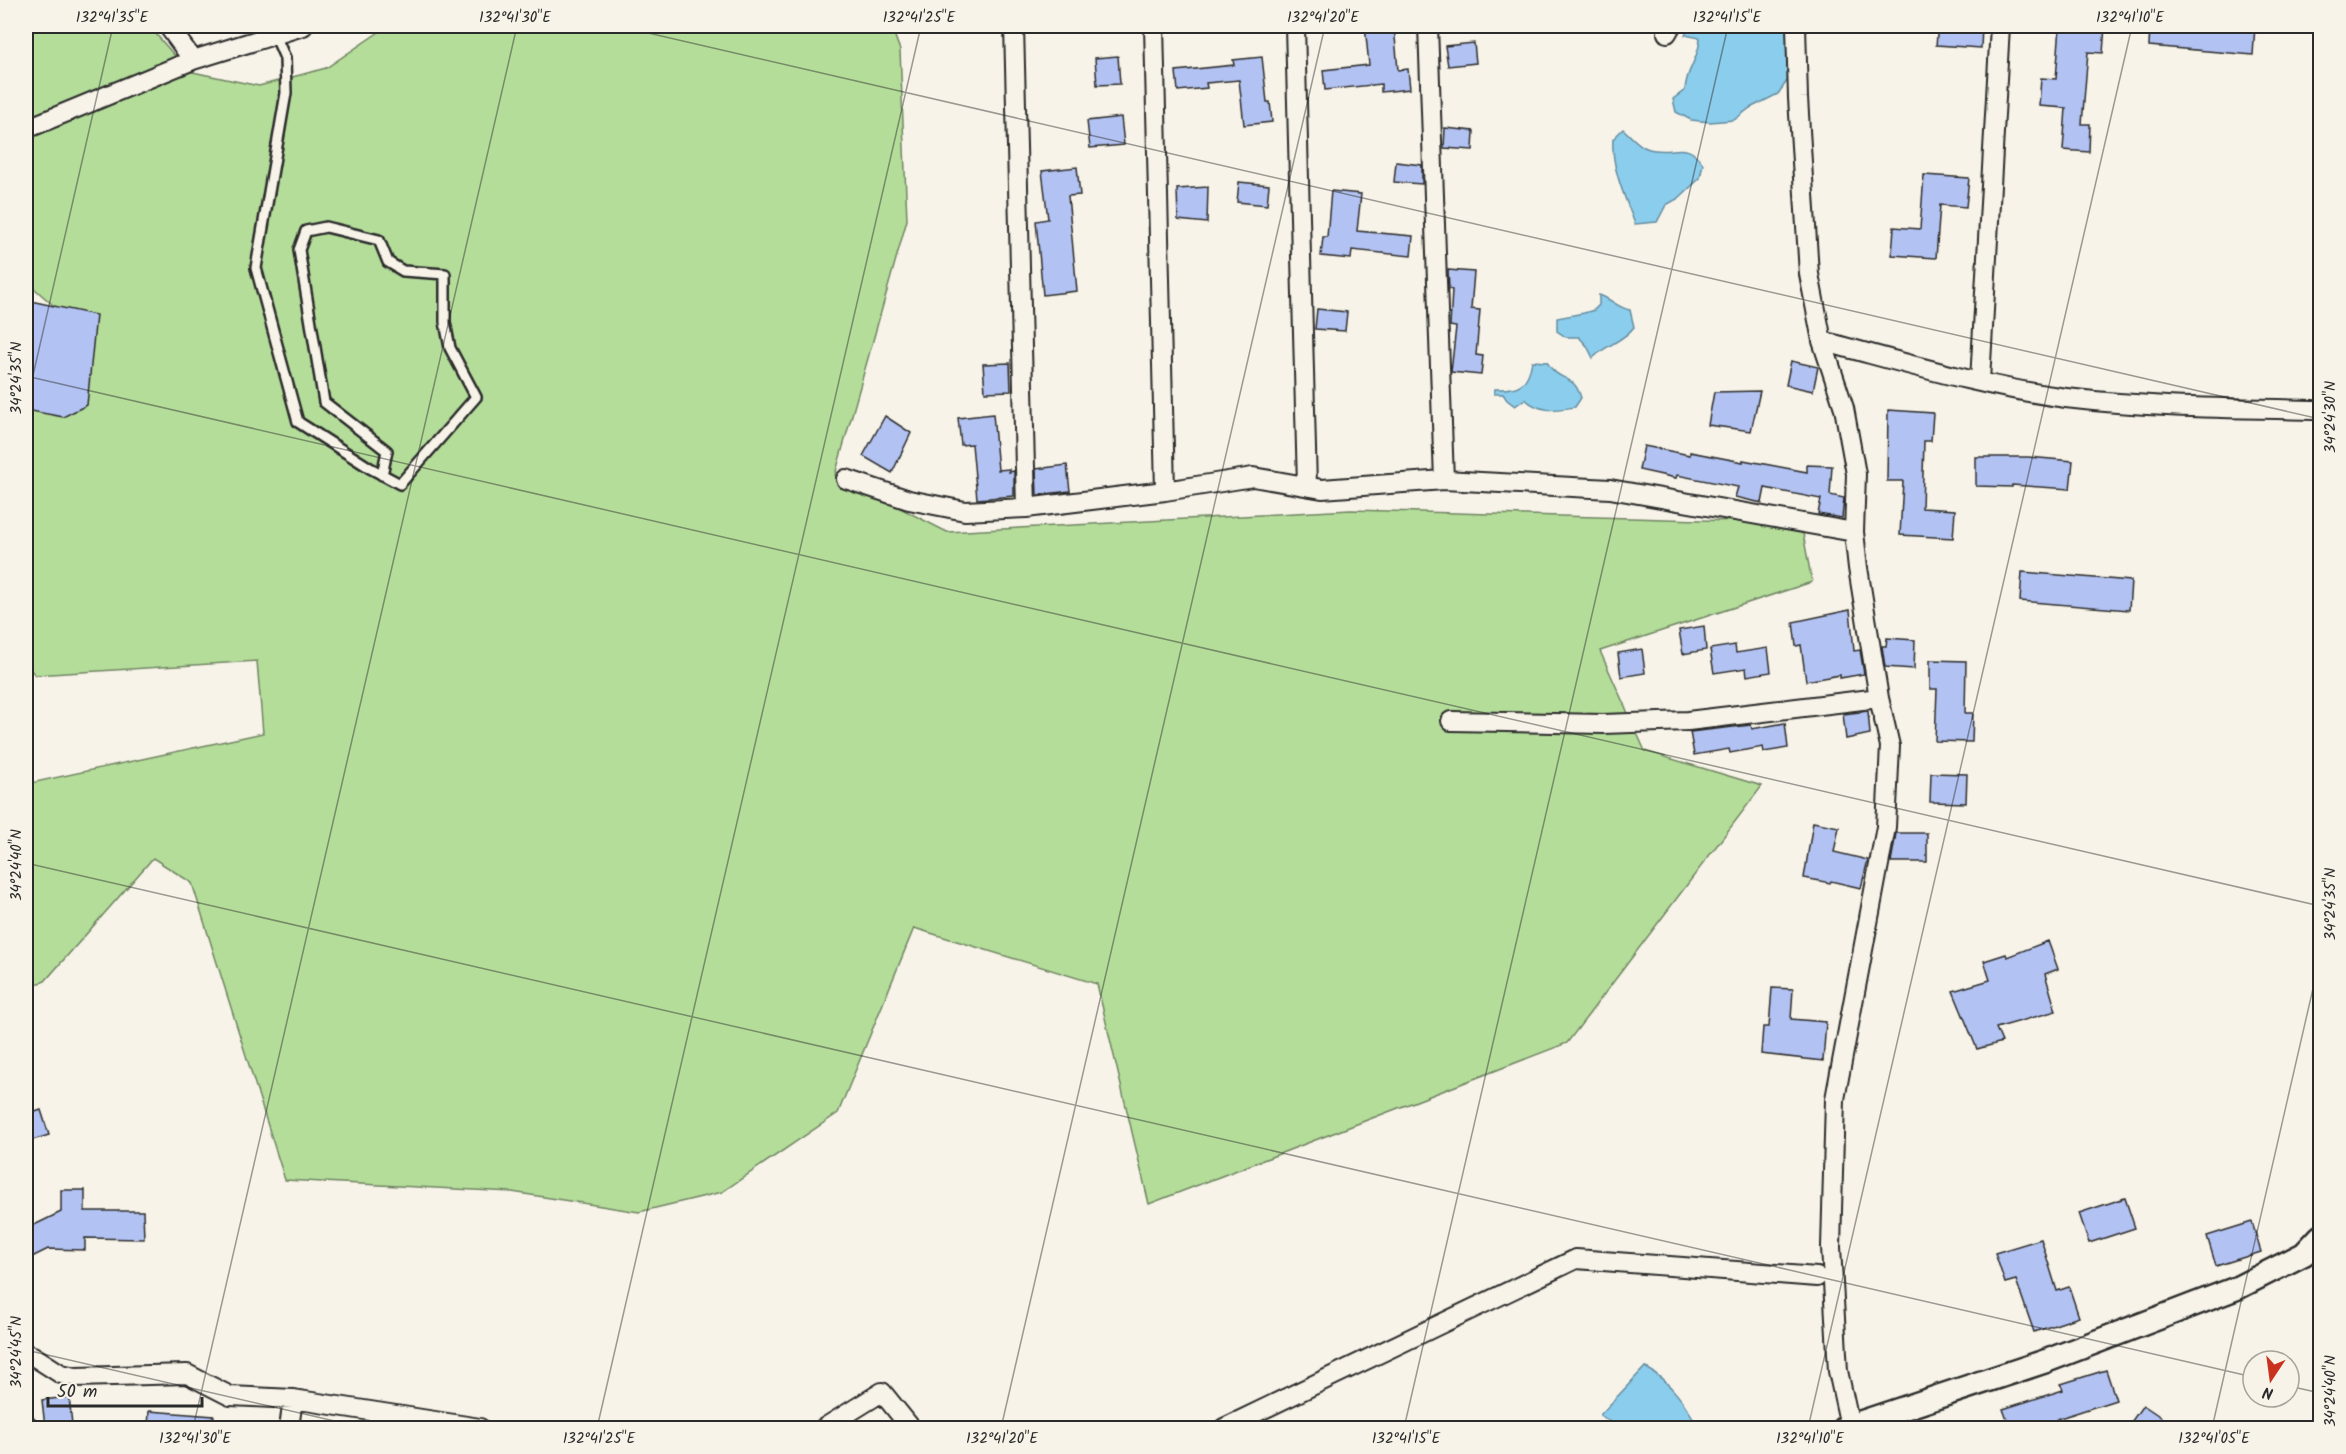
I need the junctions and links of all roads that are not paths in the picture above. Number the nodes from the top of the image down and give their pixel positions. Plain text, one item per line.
1 (168, 26) edge
2 (303, 26) edge
3 (1014, 26) edge
4 (1154, 26) edge
5 (1295, 26) edge
6 (1428, 26) edge
7 (1796, 26) edge
8 (2000, 26) edge
9 (275, 35) junction
10 (193, 60) junction
11 (26, 129) edge
12 (1822, 342) junction
13 (1980, 381) junction
14 (2320, 410) edge
15 (382, 475) junction
16 (846, 479) dead end
17 (1444, 480) junction
18 (1307, 486) junction
19 (1165, 491) junction
20 (1026, 508) junction
21 (1854, 532) junction
22 (1879, 698) junction
23 (1451, 721) dead end
24 (2320, 1237) edge
25 (1817, 1277) dead end
26 (26, 1354) edge
27 (293, 1399) junction
28 (1847, 1427) edge
29 (289, 1428) edge
30 (480, 1428) edge
31 (824, 1428) edge
32 (911, 1428) edge
33 (1224, 1428) edge

1 - 10 street
2 - 9 street
3 - 20 street
4 - 19 street
5 - 18 street
6 - 17 street
7 - 12 street
8 - 13 street
9 - 10 street
9 - 15 lane
10 - 11 street
12 - 13 street
12 - 21 street
13 - 14 street
15 - 15 lane
16 - 20 street
17 - 18 street
17 - 21 street
18 - 19 street
19 - 20 street
21 - 22 street
22 - 23 street
22 - 28 street
24 - 28 street
25 - 33 street
26 - 27 street
27 - 29 street
27 - 30 street
31 - 32 street

